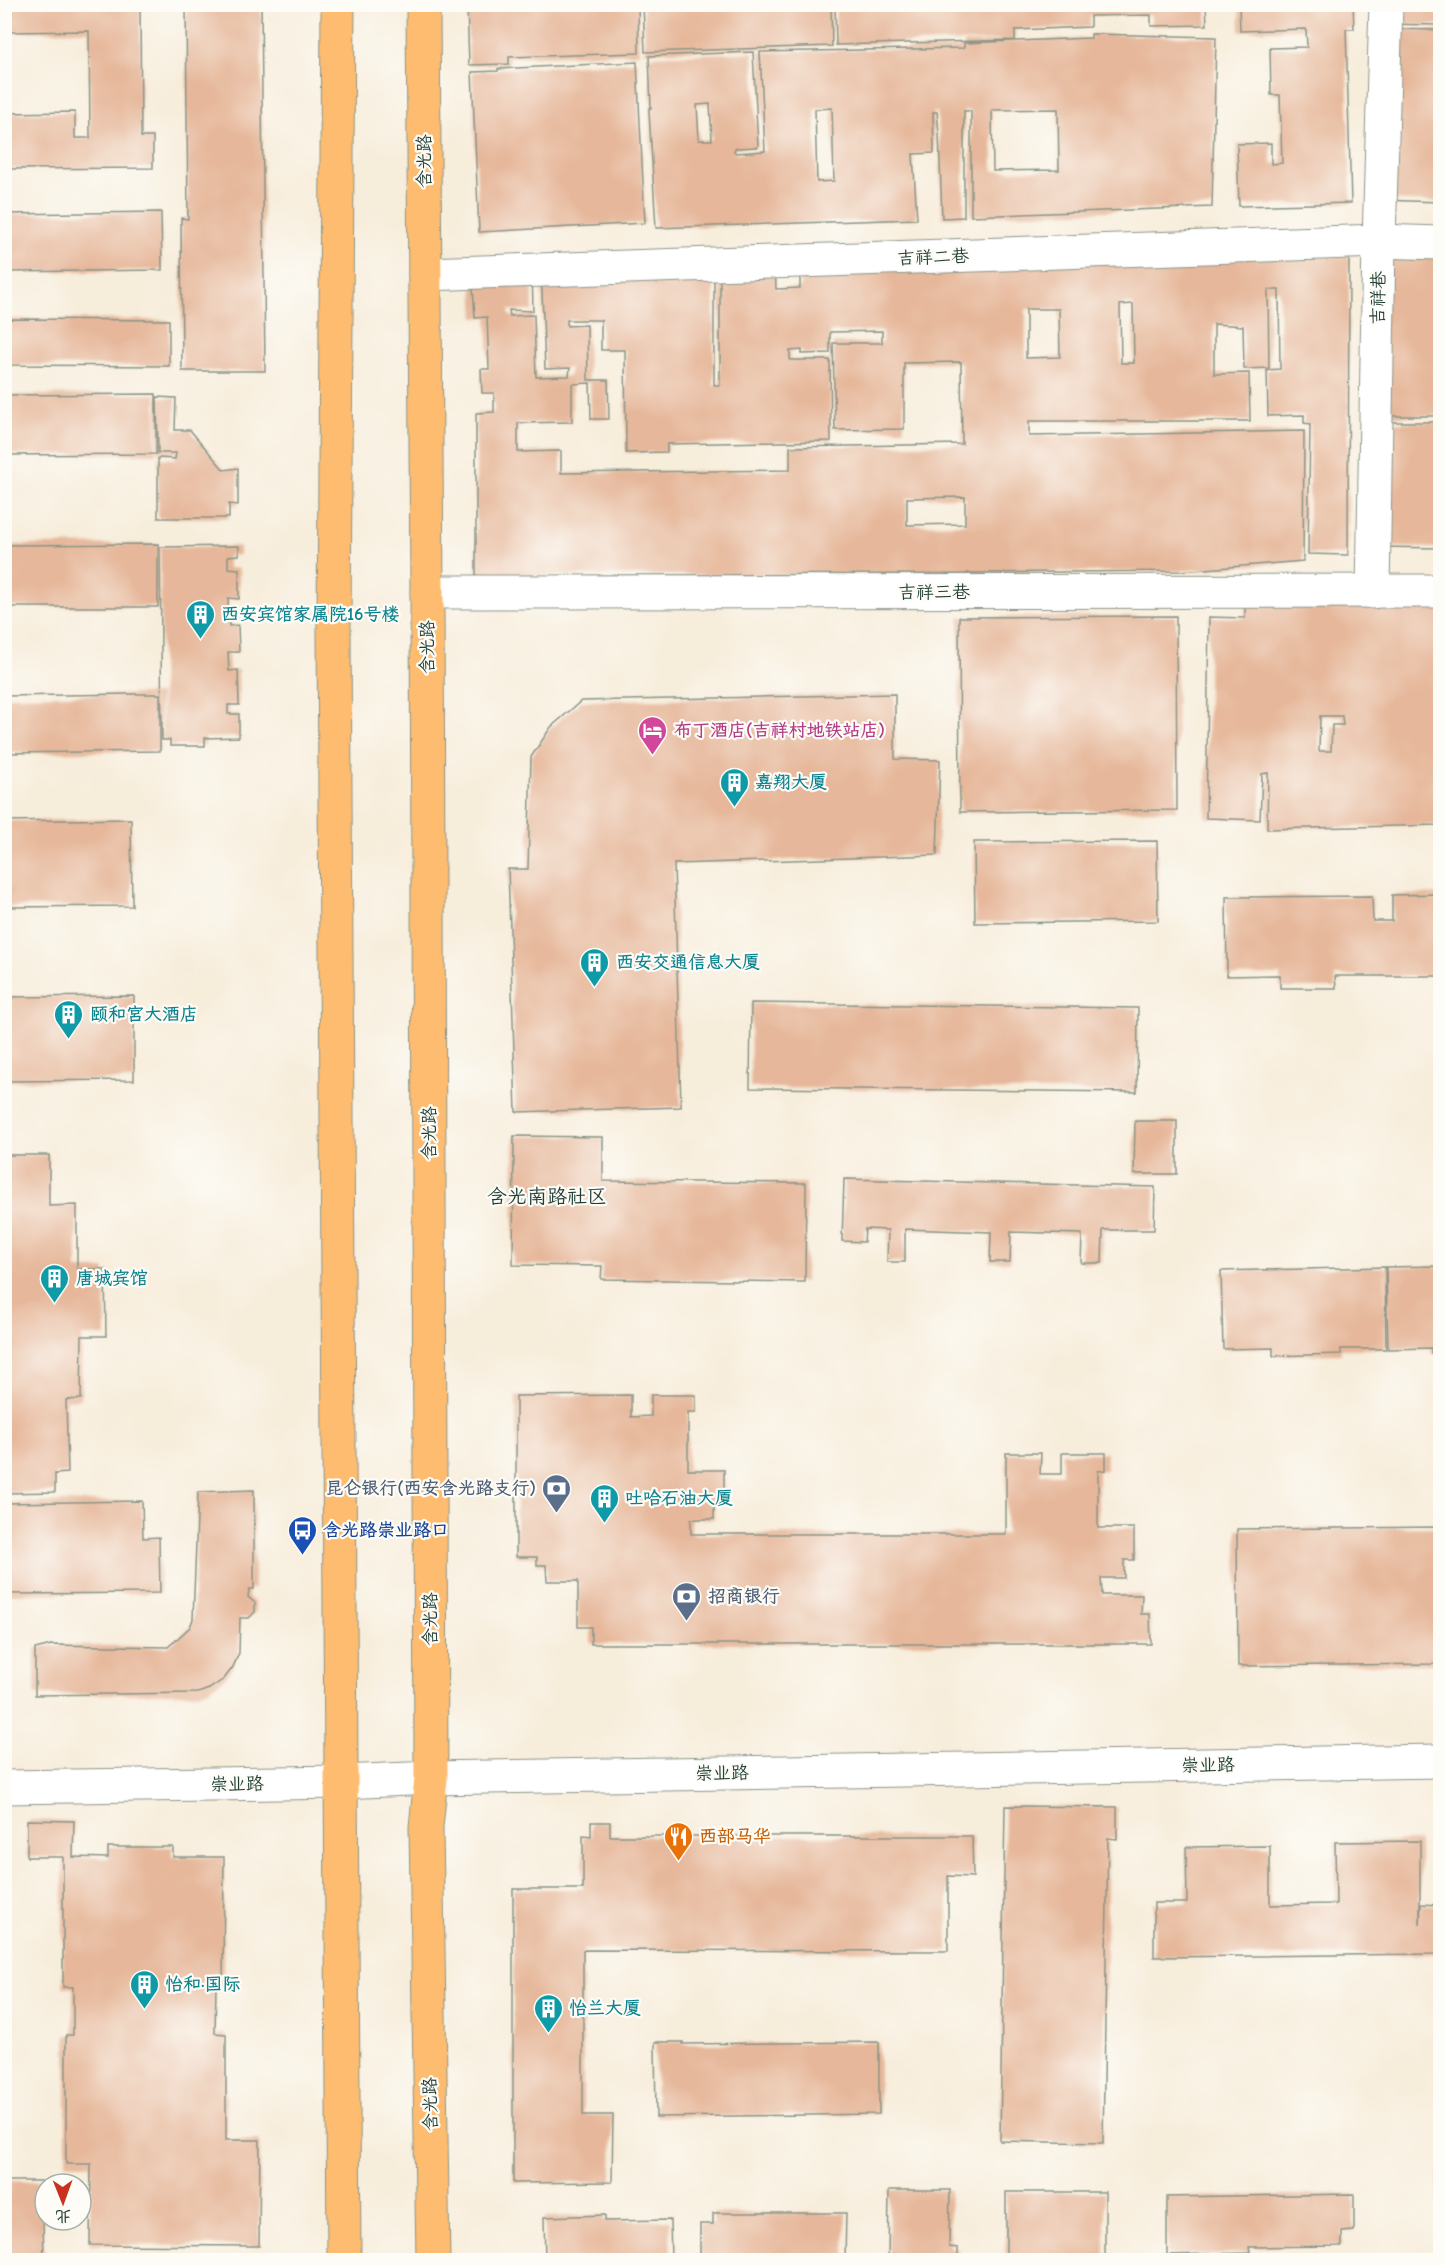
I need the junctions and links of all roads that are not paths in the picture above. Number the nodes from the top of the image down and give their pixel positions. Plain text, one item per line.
1 (338, 4) edge
2 (423, 4) edge
3 (1386, 4) edge
4 (1379, 241) junction
5 (1440, 243) edge
6 (425, 274) junction
7 (1440, 591) edge
8 (427, 592) junction
9 (1373, 592) junction
10 (1440, 1761) edge
11 (431, 1778) junction
12 (342, 1782) junction
13 (4, 1787) edge
14 (344, 2260) edge
15 (433, 2260) edge

1 - 12 main road
2 - 6 main road, 含光路
3 - 4 street, 吉祥巷
4 - 5 street, 吉祥二巷
4 - 6 street, 吉祥二巷
4 - 9 street, 吉祥巷
6 - 8 main road, 含光路
7 - 9 street, 吉祥三巷
8 - 9 street, 吉祥三巷
8 - 11 main road, 含光路
10 - 11 street, 崇业路
11 - 12 street, 崇业路
11 - 15 main road, 含光路
12 - 13 street, 崇业路
12 - 14 main road

